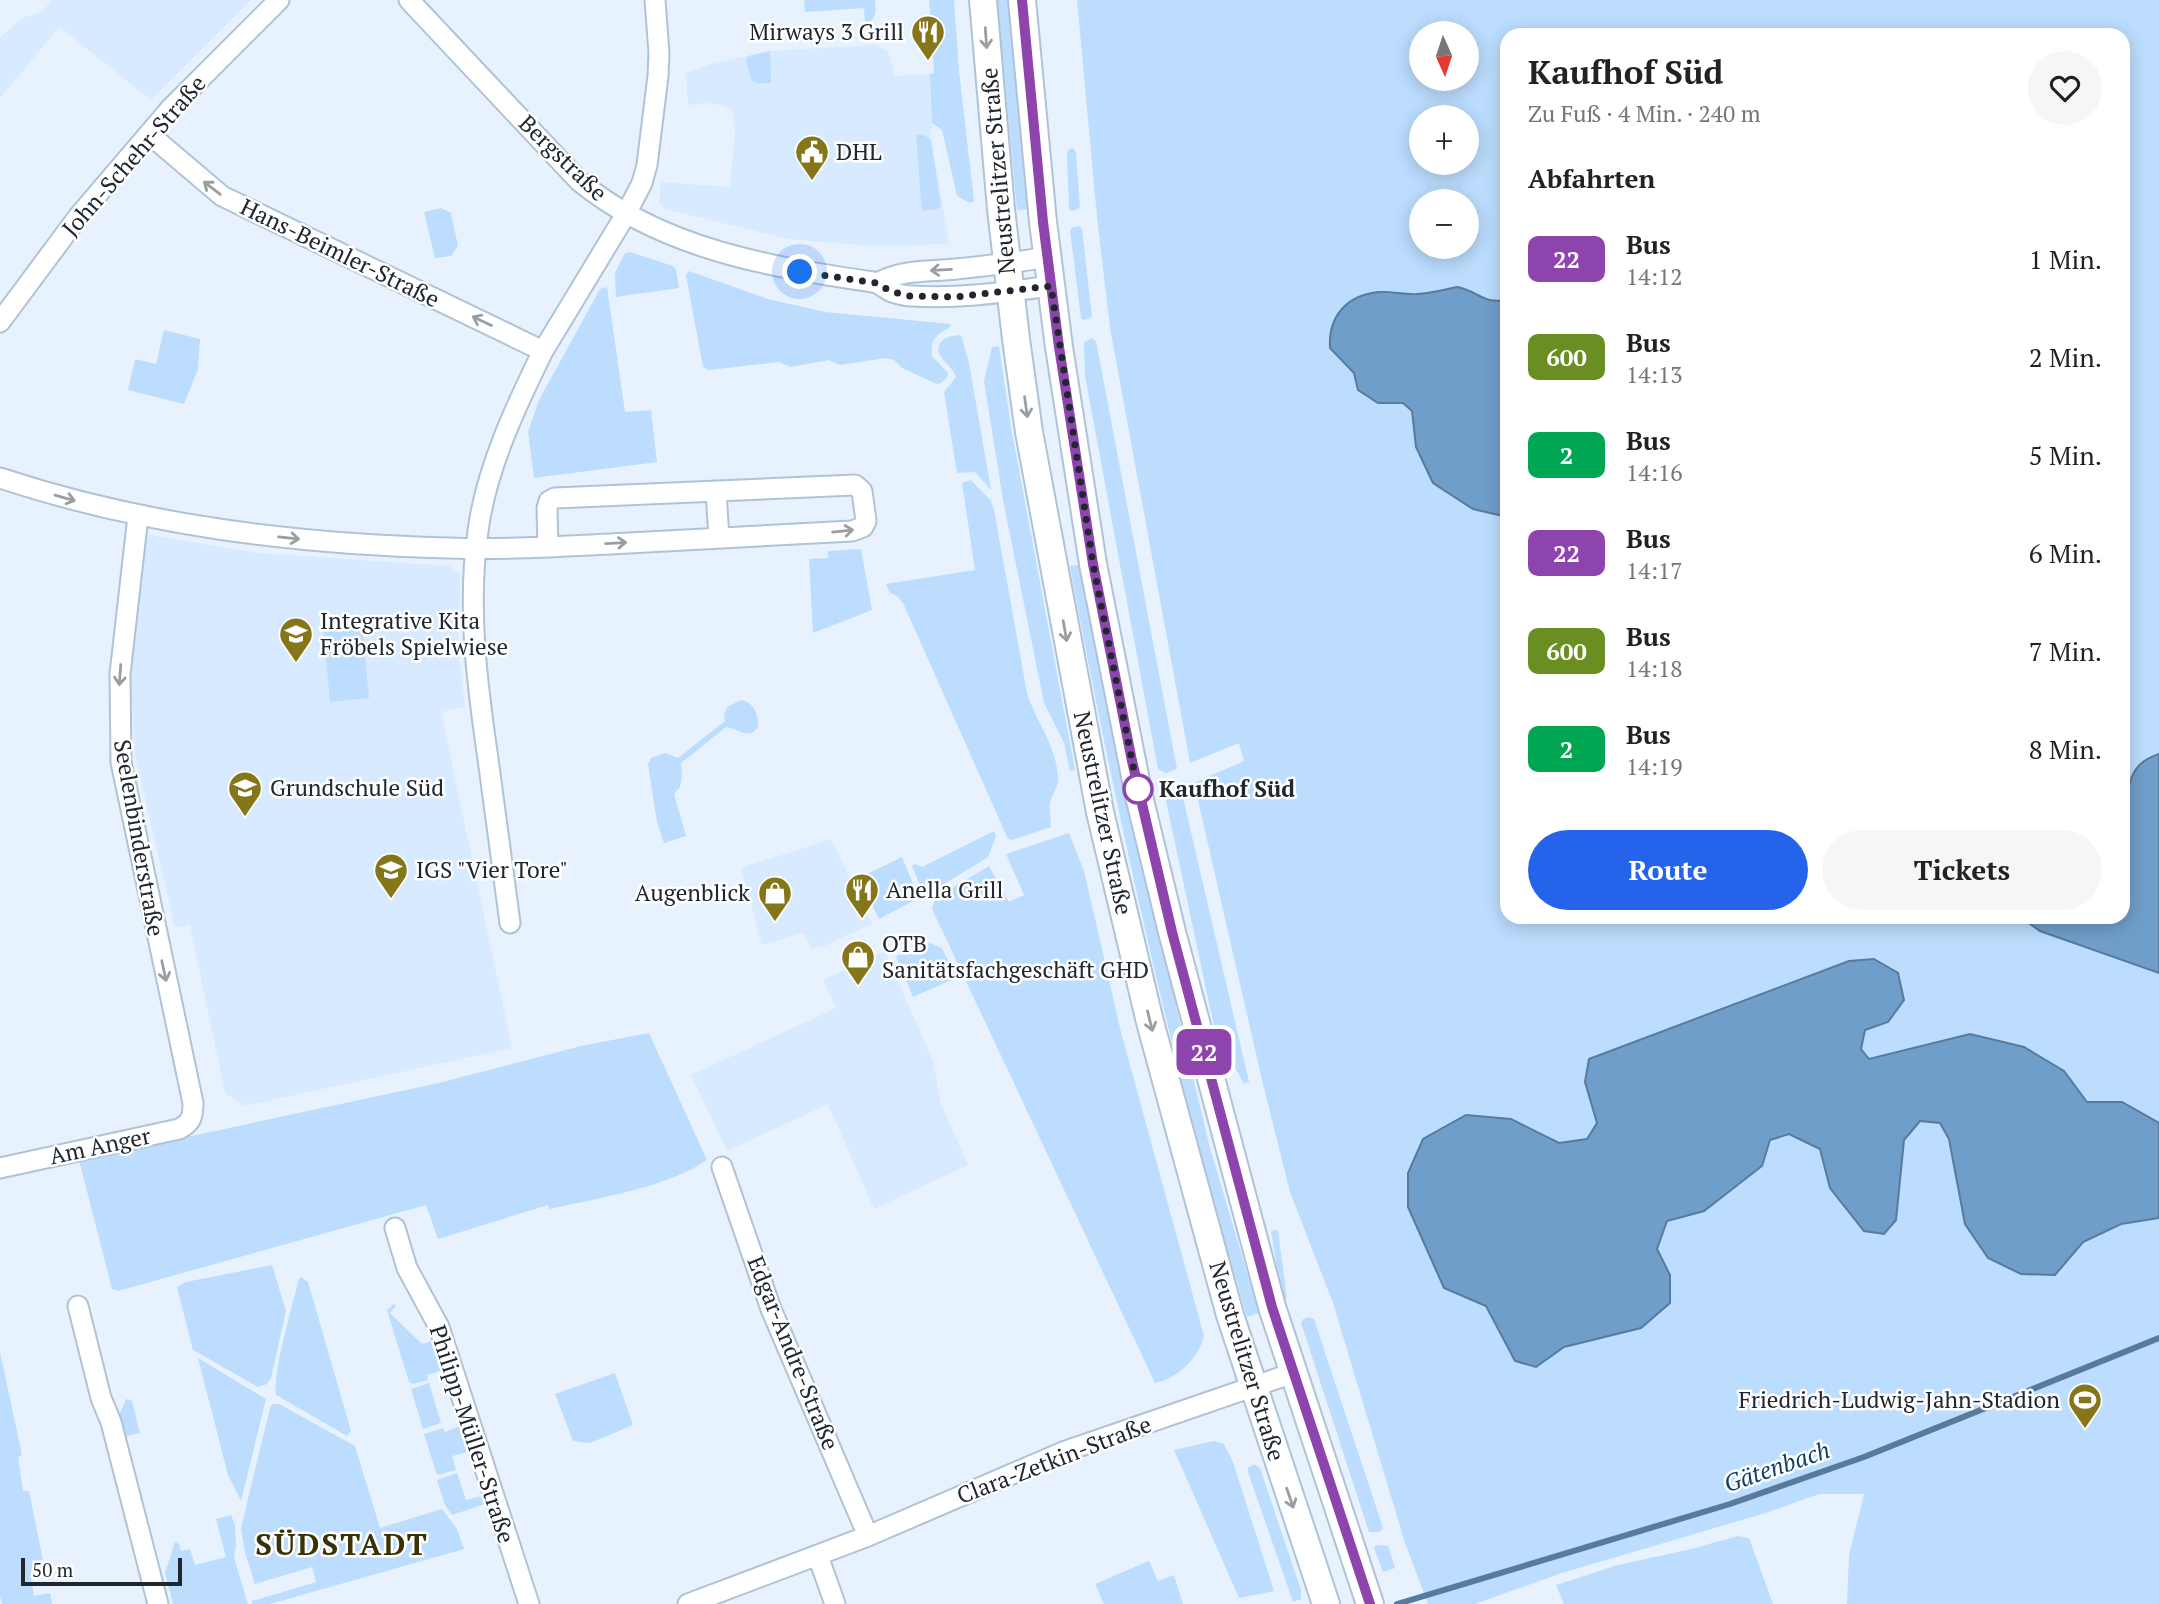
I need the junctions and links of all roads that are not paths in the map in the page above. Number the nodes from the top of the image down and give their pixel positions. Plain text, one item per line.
1 (279, 0) edge
2 (409, 0) edge
3 (655, 0) edge
4 (984, 0) edge
5 (1022, 0) edge
6 (149, 134) junction
7 (626, 214) junction
8 (1048, 257) junction
9 (1006, 263) junction
10 (877, 283) junction
11 (1051, 286) junction
12 (1010, 291) junction
13 (0, 322) edge
14 (543, 351) junction
15 (0, 478) edge
16 (716, 491) junction
17 (138, 516) junction
18 (719, 538) junction
19 (548, 547) junction
20 (476, 548) junction
21 (510, 923) dead end
22 (193, 1115) joint
23 (722, 1167) dead end
24 (0, 1168) edge
25 (395, 1228) dead end
26 (78, 1306) dead end
27 (1293, 1373) junction
28 (1252, 1387) junction
29 (869, 1536) junction
30 (818, 1556) junction
31 (1365, 1592) edge
32 (1324, 1598) edge
33 (158, 1604) edge
34 (529, 1604) edge
35 (688, 1604) edge
36 (835, 1604) edge

1 - 6 street, John-Schehr-Straße
2 - 7 street, Bergstraße
3 - 7 street
4 -> 9 main road, Neustrelitzer Straße
5 - 8 main road, Neustrelitzer Straße
6 - 13 street, John-Schehr-Straße
14 -> 6 street, Hans-Beimler-Straße
7 - 10 street, Bergstraße
7 - 14 street
8 - 9 street, Bergstraße
8 - 11 main road, Neustrelitzer Straße
9 -> 10 street, Bergstraße
9 - 12 main road, Neustrelitzer Straße
10 - 12 street, Bergstraße
11 - 12 street, Bergstraße
11 - 27 main road, Neustrelitzer Straße
12 -> 28 main road, Neustrelitzer Straße
14 - 20 street
15 -> 17 street
16 - 18 street
18 -> 16 street
16 - 19 street
17 -> 20 street
17 -> 22 street, Seelenbinderstraße
19 -> 18 street
19 - 20 street
20 - 21 street
22 - 24 street, Am Anger
23 - 29 street, Edgar-Andre-Straße
25 - 34 street, Philipp-Müller-Straße
26 - 33 street
27 - 28 street, Clara-Zetkin-Straße
27 - 31 main road, Neustrelitzer Straße
28 - 29 street, Clara-Zetkin-Straße
28 -> 32 main road, Neustrelitzer Straße
29 - 30 street, Clara-Zetkin-Straße
30 - 35 street, Clara-Zetkin-Straße
30 - 36 street

